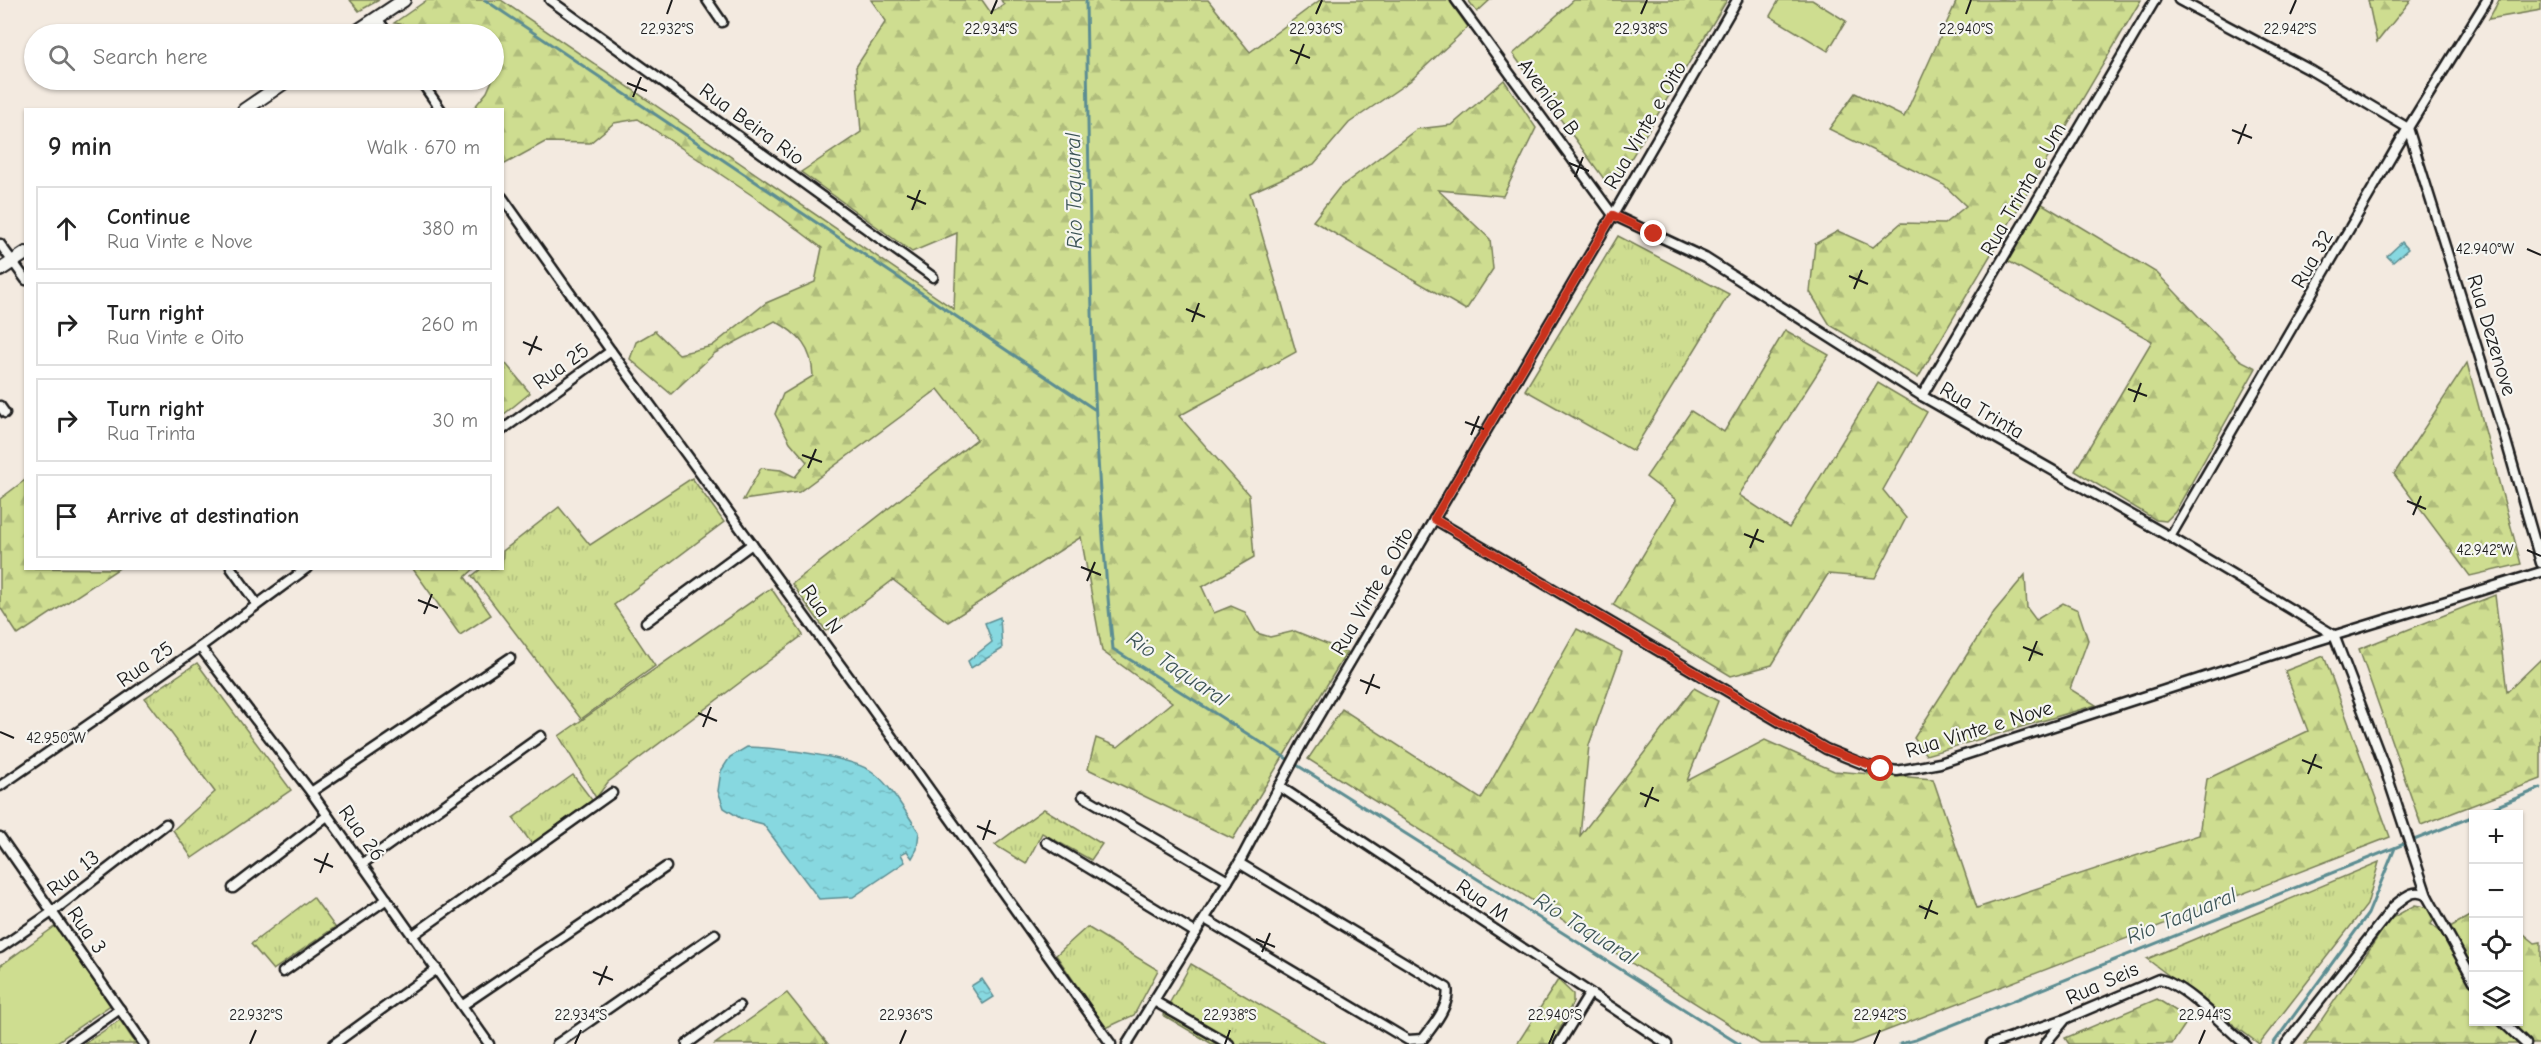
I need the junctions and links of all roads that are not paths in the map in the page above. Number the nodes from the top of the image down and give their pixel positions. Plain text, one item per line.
1 (404, 0) edge
2 (550, 0) edge
3 (706, 0) edge
4 (1456, 0) edge
5 (1737, 0) edge
6 (2155, 0) edge
7 (2179, 0) edge
8 (2487, 0) edge
9 (377, 18) junction
10 (722, 22) dead end
11 (368, 24) edge
12 (381, 24) edge
13 (273, 90) edge
14 (427, 90) edge
15 (247, 108) edge
16 (440, 108) edge
17 (2408, 128) junction
18 (504, 200) edge
19 (1613, 215) junction
20 (0, 244) edge
21 (24, 254) edge
22 (12, 262) junction
23 (0, 270) edge
24 (24, 277) edge
25 (933, 277) dead end
26 (611, 351) junction
27 (1922, 396) junction
28 (504, 429) edge
29 (1434, 519) junction
30 (2170, 537) junction
31 (752, 544) junction
32 (2541, 562) edge
33 (232, 570) edge
34 (304, 570) edge
35 (2541, 572) edge
36 (257, 604) junction
37 (646, 622) dead end
38 (2334, 635) junction
39 (200, 647) junction
40 (510, 658) dead end
41 (541, 736) dead end
42 (0, 786) edge
43 (1279, 786) junction
44 (311, 792) junction
45 (612, 793) dead end
46 (1083, 796) dead end
47 (327, 816) junction
48 (166, 824) dead end
49 (0, 837) edge
50 (1046, 842) dead end
51 (1239, 863) junction
52 (362, 864) junction
53 (666, 867) dead end
54 (1228, 881) junction
55 (233, 888) dead end
56 (2427, 896) junction
57 (387, 899) junction
58 (52, 912) junction
59 (1205, 919) junction
60 (1196, 933) junction
61 (412, 934) junction
62 (715, 934) dead end
63 (0, 948) edge
64 (437, 969) junction
65 (283, 972) dead end
66 (2469, 972) edge
67 (1590, 993) junction
68 (1154, 1001) junction
69 (463, 1005) junction
70 (740, 1006) dead end
71 (120, 1009) junction
72 (2065, 1019) junction
73 (2507, 1026) edge
74 (70, 1044) edge
75 (144, 1044) edge
76 (334, 1044) edge
77 (488, 1044) edge
78 (557, 1044) edge
79 (687, 1044) edge
80 (1111, 1044) edge
81 (1127, 1044) edge
82 (1229, 1044) edge
83 (1559, 1044) edge
84 (1667, 1044) edge
85 (1991, 1044) edge
86 (2045, 1044) edge
87 (2245, 1044) edge
88 (2286, 1044) edge
89 (2526, 1044) edge

1 - 9 main road
2 - 25 street, Rua Beira Rio
3 - 10 street
4 - 19 street, Avenida B
5 - 19 street, Rua Vinte e Oito
6 - 27 street, Rua Trinta e Um
7 - 17 street
8 - 17 street, Rua 32
9 - 11 main road
9 - 12 street
13 - 15 main road
14 - 16 street
17 - 30 street, Rua 32
17 - 32 street, Rua Dezenove
18 - 26 street, Rua N
19 - 27 street, Rua Trinta
19 - 29 street, Rua Vinte e Oito
20 - 22 street
21 - 22 main road
22 - 23 main road
22 - 24 street
26 - 28 street, Rua 25
26 - 31 street, Rua N
27 - 30 street, Rua Trinta
29 - 38 street, Rua Vinte e Nove
29 - 43 street, Rua Vinte e Oito
30 - 38 street, Rua Trinta
31 - 37 street
31 - 80 street, Rua N
33 - 36 street
34 - 36 street, Rua 25
35 - 38 street, Rua Vinte e Nove
36 - 39 street, Rua 25
38 - 56 street
39 - 42 street, Rua 25
39 - 44 street, Rua 26
40 - 44 street
41 - 52 street
43 - 51 street, Rua Vinte e Oito
43 - 67 street, Rua M
44 - 47 street, Rua 26
45 - 61 street
46 - 54 street
47 - 52 street, Rua 26
47 - 55 street
48 - 58 street, Rua 13
49 - 58 street, Rua 3
50 - 60 street
51 - 54 street, Rua Vinte e Oito
51 - 59 street
52 - 57 street, Rua 26
53 - 69 street
54 - 59 street, Rua Vinte e Oito
56 - 66 street
56 - 88 street
57 - 61 street, Rua 26
57 - 65 street
58 - 63 street, Rua 13
58 - 71 street, Rua 3
59 - 60 street, Rua Vinte e Oito
60 - 68 street, Rua Vinte e Oito
61 - 64 street, Rua 26
62 - 78 street
64 - 69 street, Rua 26
64 - 76 street
67 - 83 street
67 - 84 street, Rua M
68 - 81 street, Rua Vinte e Oito
68 - 82 street
69 - 77 street, Rua 26
70 - 79 street
71 - 74 street
71 - 75 street, Rua 3
72 - 85 street, Rua Seis
72 - 86 street
72 - 87 street, Rua Seis
73 - 89 street

